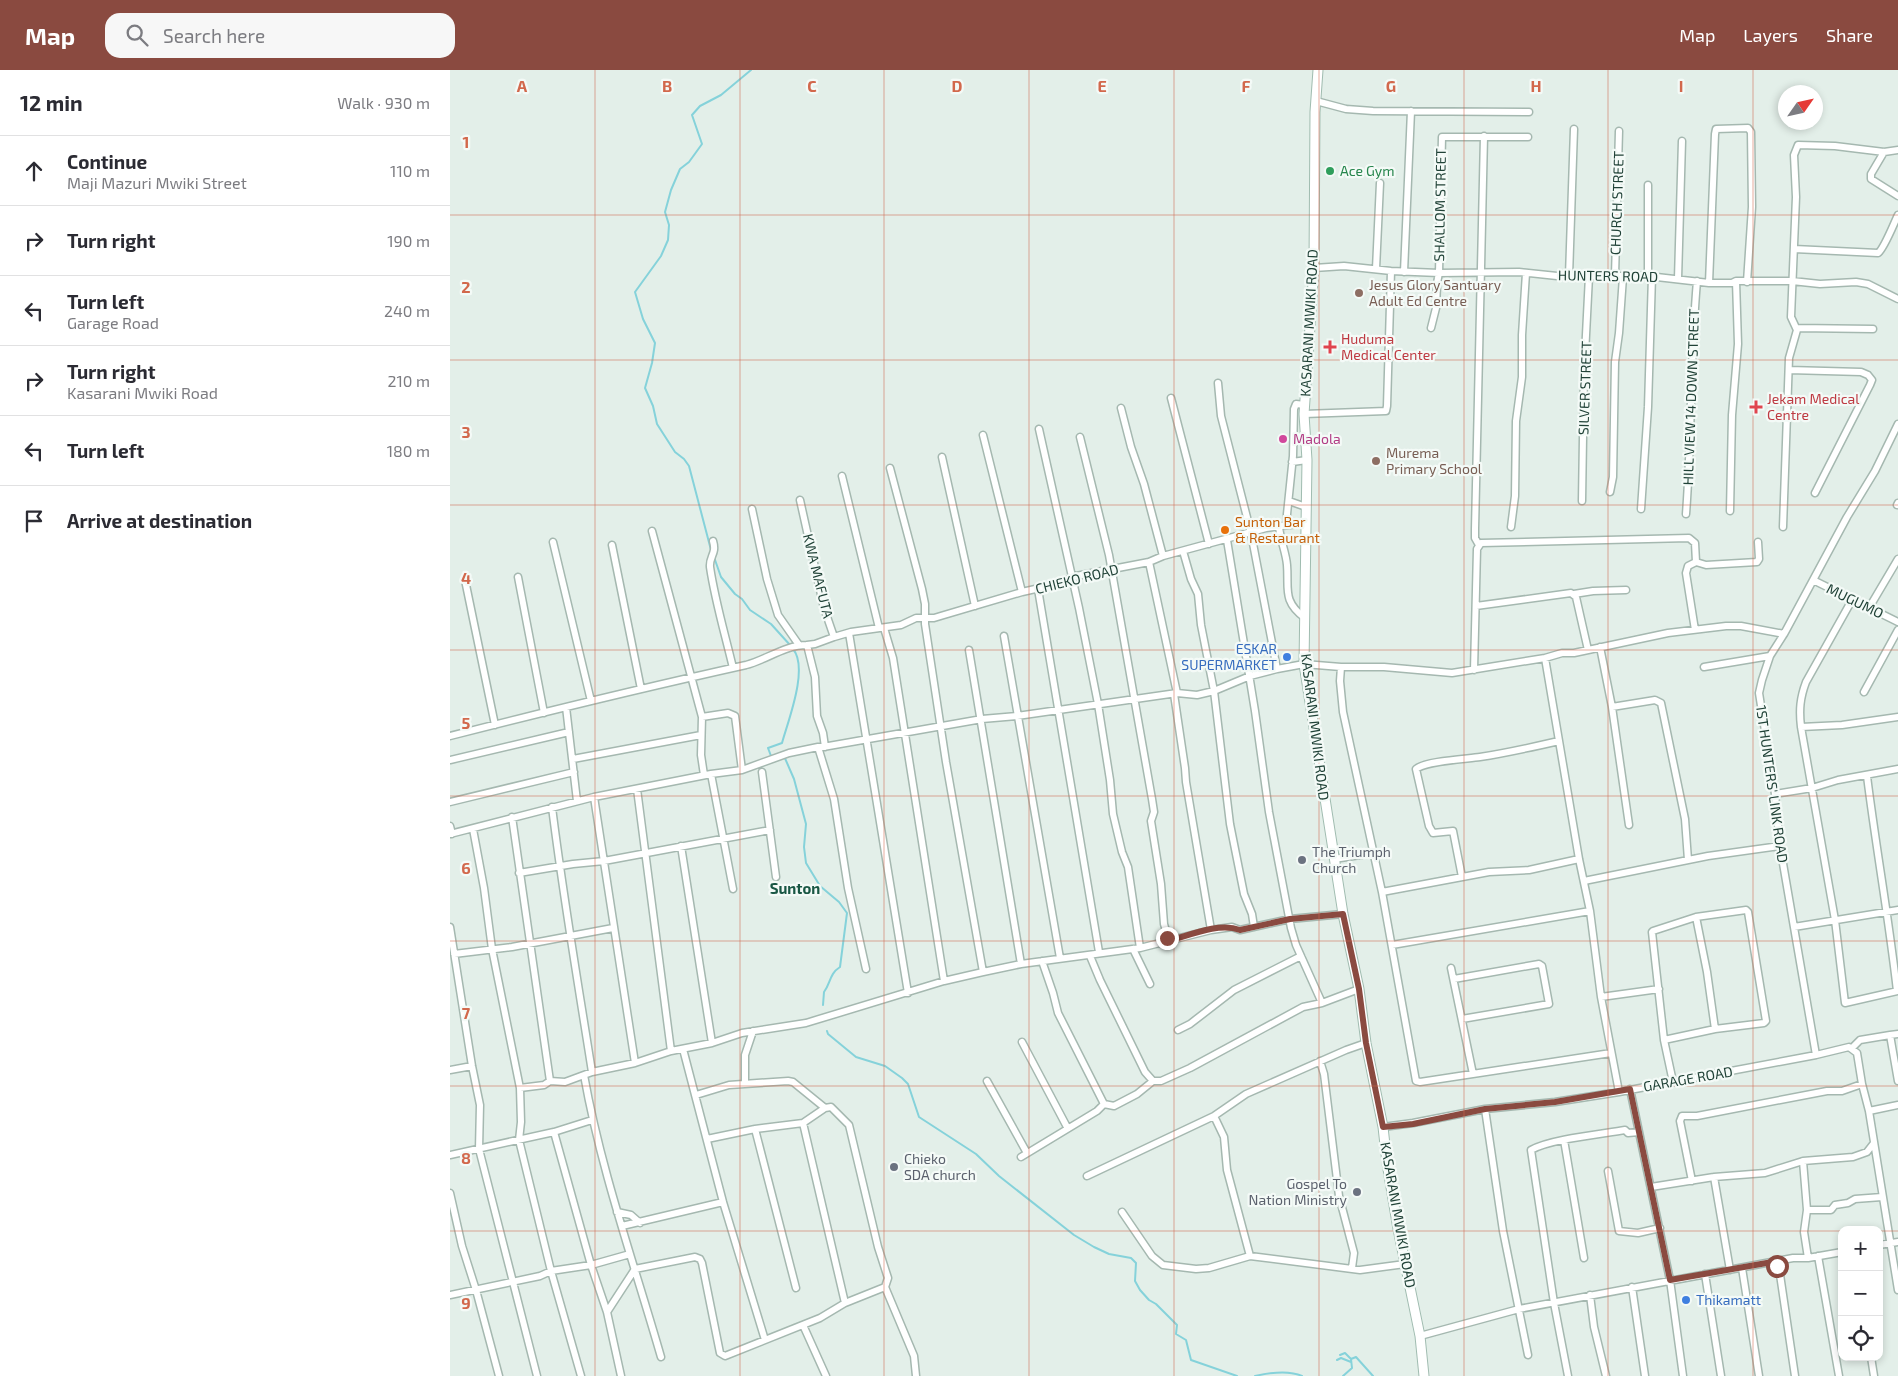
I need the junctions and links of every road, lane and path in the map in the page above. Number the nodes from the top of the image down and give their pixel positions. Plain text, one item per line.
1 (1318, 70) edge
2 (1316, 100) junction
3 (1411, 111) junction
4 (1529, 112) dead end
5 (1574, 129) dead end
6 (1619, 131) dead end
7 (1484, 136) junction
8 (1528, 137) dead end
9 (1682, 142) dead end
10 (1898, 150) edge
11 (1884, 152) junction
12 (1380, 183) dead end
13 (1648, 185) dead end
14 (1898, 196) edge
15 (1898, 215) edge
16 (1794, 249) junction
17 (1314, 268) junction
18 (1376, 269) junction
19 (1391, 271) junction
20 (1404, 272) junction
21 (1481, 272) junction
22 (1439, 273) junction
23 (1526, 273) junction
24 (1569, 276) junction
25 (1589, 276) junction
26 (1615, 276) junction
27 (1650, 276) junction
28 (1623, 277) junction
29 (1678, 279) junction
30 (1697, 281) junction
31 (1736, 281) junction
32 (1792, 281) junction
33 (1747, 282) junction
34 (1710, 283) junction
35 (1898, 299) edge
36 (1432, 328) dead end
37 (1798, 328) junction
38 (1873, 329) dead end
39 (1789, 370) junction
40 (1218, 383) dead end
41 (1171, 398) dead end
42 (1121, 408) dead end
43 (1304, 409) junction
44 (1898, 424) edge
45 (1039, 429) dead end
46 (983, 435) dead end
47 (1080, 437) dead end
48 (1306, 445) junction
49 (1293, 446) junction
50 (942, 457) dead end
51 (1308, 460) junction
52 (1292, 462) junction
53 (890, 468) dead end
54 (842, 476) dead end
55 (1610, 492) dead end
56 (1815, 493) dead end
57 (800, 500) dead end
58 (1289, 501) junction
59 (1582, 501) dead end
60 (1306, 507) junction
61 (752, 509) dead end
62 (1641, 510) dead end
63 (1730, 512) dead end
64 (1686, 514) dead end
65 (1306, 523) junction
66 (1287, 525) junction
67 (1279, 526) junction
68 (1783, 527) dead end
69 (1511, 528) dead end
70 (652, 531) dead end
71 (1251, 533) junction
72 (1227, 540) junction
73 (713, 541) dead end
74 (553, 542) dead end
75 (1758, 542) dead end
76 (1210, 544) junction
77 (612, 545) dead end
78 (1479, 545) junction
79 (1183, 551) junction
80 (1162, 556) junction
81 (1898, 559) edge
82 (1149, 562) junction
83 (1696, 562) junction
84 (1111, 569) junction
85 (518, 577) dead end
86 (1071, 577) junction
87 (465, 580) dead end
88 (1813, 580) junction
89 (1038, 589) junction
90 (1626, 590) dead end
91 (1022, 592) junction
92 (1574, 594) junction
93 (1852, 600) junction
94 (975, 606) junction
95 (1476, 606) junction
96 (1869, 608) junction
97 (925, 617) junction
98 (1305, 618) junction
99 (1898, 622) edge
100 (882, 628) junction
101 (1695, 630) junction
102 (1898, 630) edge
103 (849, 633) junction
104 (1784, 634) junction
105 (1004, 636) dead end
106 (834, 637) junction
107 (806, 645) junction
108 (794, 646) junction
109 (1600, 647) junction
110 (969, 650) dead end
111 (1588, 650) junction
112 (1770, 656) junction
113 (1545, 658) junction
114 (1304, 664) junction
115 (1341, 667) junction
116 (1704, 667) dead end
117 (733, 668) junction
118 (1277, 668) junction
119 (1474, 670) junction
120 (1250, 676) junction
121 (691, 678) junction
122 (641, 688) junction
123 (1214, 691) junction
124 (1864, 692) dead end
125 (1176, 693) junction
126 (1135, 698) junction
127 (591, 702) junction
128 (1098, 704) junction
129 (566, 707) junction
130 (1612, 707) junction
131 (1058, 709) junction
132 (544, 712) junction
133 (1017, 716) junction
134 (702, 717) junction
135 (1898, 717) edge
136 (982, 719) junction
137 (495, 724) junction
138 (942, 726) junction
139 (1801, 727) junction
140 (570, 732) junction
141 (905, 733) junction
142 (701, 735) junction
143 (450, 736) edge
144 (867, 739) junction
145 (1559, 741) junction
146 (822, 747) junction
147 (573, 758) junction
148 (450, 760) edge
149 (742, 770) junction
150 (1898, 770) edge
151 (574, 772) junction
152 (762, 772) dead end
153 (707, 774) junction
154 (1867, 776) junction
155 (1812, 788) junction
156 (637, 789) junction
157 (1775, 794) junction
158 (594, 796) junction
159 (577, 801) junction
160 (450, 802) edge
161 (552, 807) junction
162 (512, 817) junction
163 (1629, 825) dead end
164 (450, 826) edge
165 (473, 829) junction
166 (770, 830) junction
167 (451, 834) edge
168 (723, 838) junction
169 (681, 846) junction
170 (1780, 846) junction
171 (1373, 853) junction
172 (646, 854) junction
173 (1334, 859) junction
174 (1579, 859) junction
175 (1688, 860) junction
176 (604, 861) junction
177 (559, 866) junction
178 (519, 873) junction
179 (776, 877) dead end
180 (1462, 877) junction
181 (1584, 881) junction
182 (733, 889) dead end
183 (1382, 892) junction
184 (1898, 910) edge
185 (1590, 911) junction
186 (1888, 912) junction
187 (1343, 914) junction
188 (1696, 917) junction
189 (1290, 919) junction
190 (1835, 920) junction
191 (450, 927) edge
192 (1254, 927) junction
193 (1794, 927) junction
194 (613, 928) junction
195 (1211, 930) junction
196 (451, 935) edge
197 (570, 936) junction
198 (1169, 941) junction
199 (530, 943) junction
200 (1392, 945) junction
201 (1137, 948) junction
202 (492, 949) junction
203 (1099, 952) junction
204 (454, 954) junction
205 (1895, 954) edge
206 (1090, 956) junction
207 (1301, 956) junction
208 (1060, 958) junction
209 (1042, 961) junction
210 (1021, 964) junction
211 (1451, 968) dead end
212 (866, 969) dead end
213 (983, 972) junction
214 (1454, 979) junction
215 (944, 981) junction
216 (1150, 984) dead end
217 (1359, 989) junction
218 (1659, 990) junction
219 (1897, 991) edge
220 (908, 993) junction
221 (1601, 997) junction
222 (1322, 1003) junction
223 (1462, 1019) junction
224 (1716, 1028) junction
225 (1178, 1030) dead end
226 (753, 1031) junction
227 (1898, 1034) edge
228 (1890, 1035) junction
229 (1664, 1040) junction
230 (712, 1042) junction
231 (1022, 1042) dead end
232 (1366, 1043) junction
233 (1852, 1048) junction
234 (683, 1049) junction
235 (671, 1051) junction
236 (1611, 1053) junction
237 (1816, 1056) junction
238 (1320, 1061) junction
239 (635, 1063) junction
240 (472, 1066) junction
241 (450, 1070) edge
242 (592, 1072) junction
243 (1473, 1074) junction
244 (584, 1075) junction
245 (550, 1081) junction
246 (988, 1081) dead end
247 (1153, 1081) junction
248 (1898, 1081) edge
249 (1673, 1082) junction
250 (745, 1083) junction
251 (1862, 1084) junction
252 (520, 1088) junction
253 (1630, 1089) junction
254 (1619, 1092) junction
255 (696, 1095) junction
256 (1104, 1104) junction
257 (1898, 1105) edge
258 (825, 1108) junction
259 (1485, 1109) junction
260 (1869, 1110) junction
261 (1214, 1116) junction
262 (592, 1120) junction
263 (803, 1123) junction
264 (1067, 1127) junction
265 (1383, 1127) junction
266 (754, 1129) junction
267 (554, 1132) junction
268 (1638, 1132) junction
269 (707, 1139) junction
270 (519, 1140) junction
271 (1564, 1140) junction
272 (1874, 1143) junction
273 (479, 1149) junction
274 (450, 1155) edge
275 (1803, 1162) junction
276 (1608, 1171) dead end
277 (1087, 1176) dead end
278 (1714, 1177) junction
279 (1692, 1181) junction
280 (1651, 1188) junction
281 (450, 1192) edge
282 (1882, 1197) junction
283 (723, 1202) junction
284 (1807, 1210) junction
285 (617, 1212) junction
286 (1122, 1212) dead end
287 (640, 1223) junction
288 (622, 1226) junction
289 (1660, 1228) junction
290 (1898, 1242) edge
291 (1890, 1244) junction
292 (1883, 1245) edge
293 (1838, 1253) edge
294 (630, 1254) junction
295 (1250, 1256) junction
296 (1818, 1256) junction
297 (1584, 1258) dead end
298 (1808, 1258) junction
299 (1778, 1261) junction
300 (1405, 1264) junction
301 (591, 1265) junction
302 (635, 1268) junction
303 (1352, 1268) junction
304 (1742, 1268) junction
305 (1730, 1270) junction
306 (551, 1271) junction
307 (1705, 1274) junction
308 (1670, 1280) junction
309 (513, 1281) junction
310 (885, 1287) junction
311 (1632, 1287) junction
312 (796, 1288) dead end
313 (476, 1290) junction
314 (1898, 1290) edge
315 (1590, 1295) junction
316 (450, 1296) edge
317 (845, 1303) junction
318 (1554, 1303) junction
319 (1519, 1309) junction
320 (607, 1312) junction
321 (803, 1325) junction
322 (1420, 1336) junction
323 (765, 1340) junction
324 (1528, 1354) dead end
325 (661, 1357) dead end
326 (1872, 1361) edge
327 (499, 1376) edge
328 (537, 1376) edge
329 (581, 1376) edge
330 (621, 1376) edge
331 (826, 1376) edge
332 (916, 1376) edge
333 (1424, 1376) edge
334 (1568, 1376) edge
335 (1606, 1376) edge
336 (1645, 1376) edge
337 (1683, 1376) edge
338 (1721, 1376) edge
339 (1759, 1376) edge
340 (1795, 1376) edge
341 (1839, 1376) edge
342 (1874, 1376) edge

1 - 2 main road, KASARANI MWIKI ROAD
2 - 3 street
2 - 17 main road, KASARANI MWIKI ROAD
3 - 4 street
3 - 20 street
5 - 24 street
6 - 26 street, CHURCH STREET
7 - 8 street, SHALLOM STREET
7 - 21 street
7 - 22 street, SHALLOM STREET
9 - 29 street
10 - 11 street
11 - 14 street
11 - 16 street
12 - 18 street
13 - 27 street
15 - 16 street
16 - 32 street
17 - 18 street, HUNTERS ROAD
17 - 43 main road, KASARANI MWIKI ROAD
18 - 19 street, HUNTERS ROAD
19 - 20 street, HUNTERS ROAD
19 - 43 street
20 - 22 street, HUNTERS ROAD
21 - 22 street, HUNTERS ROAD
21 - 23 street, HUNTERS ROAD
21 - 78 street
22 - 36 street, SHALLOM STREET
23 - 24 street, HUNTERS ROAD
23 - 69 street
24 - 25 street, HUNTERS ROAD
25 - 26 street, HUNTERS ROAD
25 - 59 street, SILVER STREET
26 - 28 street, HUNTERS ROAD
27 - 28 street, HUNTERS ROAD
27 - 29 street, HUNTERS ROAD
27 - 62 street
28 - 55 street
29 - 30 street, HUNTERS ROAD
30 - 34 street, HUNTERS ROAD
30 - 64 street, HILL VIEW 14 DOWN STREET
31 - 33 street, HUNTERS ROAD
31 - 34 street, HUNTERS ROAD
31 - 63 street
32 - 33 street, HUNTERS ROAD
32 - 35 street, HUNTERS ROAD
32 - 37 street
33 - 34 street
37 - 38 street
37 - 39 street
39 - 56 street
39 - 68 street
40 - 71 street
41 - 76 street
42 - 80 street
43 - 48 main road, KASARANI MWIKI ROAD
43 - 49 street
44 - 88 street, 1ST HUNTERS' LINK ROAD
45 - 86 street
46 - 91 street
47 - 84 street
48 - 49 street
48 - 51 main road, KASARANI MWIKI ROAD
49 - 52 street
50 - 94 street
51 - 52 street
51 - 60 main road, KASARANI MWIKI ROAD
52 - 58 street
53 - 97 street
54 - 100 street
57 - 106 street, KWA MAFUTA
58 - 60 street
58 - 66 street
60 - 65 main road, KASARANI MWIKI ROAD
61 - 108 street
65 - 66 street, CHIEKO ROAD
65 - 98 main road, KASARANI MWIKI ROAD
66 - 67 street, CHIEKO ROAD
67 - 71 street, CHIEKO ROAD
67 - 98 street
70 - 121 street
71 - 72 street, CHIEKO ROAD
71 - 118 street
72 - 76 street, CHIEKO ROAD
72 - 120 street
73 - 117 street
74 - 127 street
75 - 83 street
76 - 79 street, CHIEKO ROAD
77 - 122 street
78 - 83 street
78 - 95 street
79 - 80 street, CHIEKO ROAD
79 - 123 street
80 - 82 street, CHIEKO ROAD
81 - 96 street
82 - 84 street, CHIEKO ROAD
82 - 125 street
83 - 101 street
84 - 86 street, CHIEKO ROAD
84 - 126 street
85 - 132 street
86 - 89 street, CHIEKO ROAD
86 - 128 street
87 - 137 street
88 - 93 street, MUGUMO
88 - 104 street, 1ST HUNTERS' LINK ROAD
89 - 91 street, CHIEKO ROAD
89 - 131 street
90 - 92 street
91 - 94 street, CHIEKO ROAD
92 - 95 street
92 - 111 street
93 - 96 street, MUGUMO
93 - 139 street
94 - 97 street, CHIEKO ROAD
95 - 119 street
96 - 99 street, MUGUMO
97 - 100 street, CHIEKO ROAD
97 - 138 street
98 - 114 main road, KASARANI MWIKI ROAD
100 - 103 street, CHIEKO ROAD
100 - 141 street
101 - 104 street
101 - 109 street
102 - 124 street
103 - 106 street, KWA MAFUTA
103 - 144 street
104 - 112 street, 1ST HUNTERS' LINK ROAD
105 - 133 street
106 - 107 street
107 - 108 street
107 - 146 street
108 - 117 street
109 - 111 street
109 - 130 street
110 - 136 street
111 - 113 street
112 - 116 street
112 - 157 street, 1ST HUNTERS' LINK ROAD
113 - 119 street
113 - 145 street
114 - 115 street
114 - 118 street
114 - 173 main road, KASARANI MWIKI ROAD
115 - 119 street
115 - 171 street
117 - 121 street
118 - 120 street
120 - 123 street
120 - 189 street
121 - 122 street
121 - 134 street
122 - 127 street
123 - 125 street
123 - 192 street
125 - 126 street
125 - 195 street
126 - 128 street
126 - 198 street
127 - 129 street
128 - 131 street
128 - 201 street
129 - 132 street
129 - 140 street
130 - 163 street
130 - 175 street
131 - 133 street
131 - 203 street
132 - 137 street
133 - 136 street
133 - 208 street
134 - 142 street
134 - 149 street
135 - 139 street
136 - 138 street
136 - 210 street
137 - 143 street
138 - 141 street
138 - 213 street
139 - 155 street
140 - 147 street
140 - 148 street
141 - 144 street
141 - 215 street
142 - 147 street
142 - 153 street
144 - 146 street
144 - 220 street
145 - 174 street
145 - 180 street
146 - 149 street
146 - 212 street
147 - 151 street
149 - 153 street
150 - 154 street
151 - 159 street
151 - 160 street
152 - 166 street
153 - 156 street
153 - 168 street
154 - 155 street
154 - 186 street
155 - 157 street
155 - 190 street
156 - 158 street
156 - 172 street
157 - 170 street, 1ST HUNTERS' LINK ROAD
158 - 159 street
158 - 176 street
159 - 161 street
161 - 162 street
161 - 177 street
162 - 165 street
162 - 178 street
164 - 167 street
165 - 167 street
165 - 202 street
166 - 168 street
166 - 179 street
168 - 169 street
168 - 182 street
169 - 172 street
169 - 230 street
170 - 175 street
170 - 193 street, 1ST HUNTERS' LINK ROAD
171 - 173 street
171 - 183 street
172 - 176 street
172 - 235 street
173 - 187 main road, KASARANI MWIKI ROAD
174 - 180 street
174 - 181 street
175 - 181 street
176 - 177 street
176 - 194 street
177 - 178 street
177 - 197 street
178 - 199 street
180 - 183 street
181 - 185 street
183 - 200 street
184 - 186 street
185 - 200 street
185 - 221 street
186 - 190 street
186 - 205 street
187 - 189 street
187 - 217 main road, KASARANI MWIKI ROAD
188 - 218 street
188 - 224 street
188 - 224 street
189 - 192 street
189 - 207 street
190 - 193 street
190 - 219 street
191 - 196 street
192 - 195 street
193 - 237 street, 1ST HUNTERS' LINK ROAD
194 - 197 street
194 - 239 street
195 - 198 street
196 - 204 street
197 - 199 street
197 - 242 street
198 - 201 street
199 - 202 street
199 - 245 street
200 - 243 street
201 - 203 street
201 - 216 street
202 - 204 street
202 - 252 street
203 - 206 street
204 - 240 street
205 - 219 street
206 - 208 street
206 - 247 street
207 - 222 street
207 - 225 street
208 - 209 street
209 - 210 street
209 - 256 street
210 - 213 street
211 - 214 street
213 - 215 street
214 - 223 street
214 - 223 street
215 - 220 street
217 - 222 street
217 - 232 main road, KASARANI MWIKI ROAD
218 - 221 street
218 - 229 street
220 - 226 street
221 - 236 street
222 - 247 street
223 - 243 street
224 - 229 street
226 - 230 street
226 - 250 street
227 - 228 street, GARAGE ROAD
228 - 233 street, GARAGE ROAD
228 - 248 street
229 - 249 street
230 - 234 street
231 - 264 street
232 - 238 street
232 - 265 main road, KASARANI MWIKI ROAD
233 - 237 street, GARAGE ROAD
233 - 251 street
234 - 235 street
234 - 255 street
235 - 239 street
236 - 243 street
236 - 254 street
237 - 249 street, GARAGE ROAD
238 - 261 street
238 - 303 street
239 - 242 street
240 - 241 street
240 - 273 street
242 - 244 street
244 - 245 street
244 - 262 street
245 - 252 street
246 - 264 street
247 - 256 street
249 - 253 street, GARAGE ROAD
250 - 255 street
250 - 258 street
251 - 260 street
251 - 279 street
252 - 270 street
253 - 254 street, GARAGE ROAD
253 - 268 street
254 - 259 street, GARAGE ROAD
255 - 269 street
256 - 264 street
257 - 260 street
258 - 263 street
258 - 310 street
259 - 265 street, GARAGE ROAD
259 - 319 street
260 - 272 street
261 - 277 street
261 - 295 street
262 - 267 street
262 - 285 street
263 - 266 street
263 - 317 street
265 - 300 main road, KASARANI MWIKI ROAD
266 - 269 street
266 - 312 street
267 - 270 street
267 - 301 street
268 - 271 street
268 - 280 street
269 - 283 street
270 - 273 street
270 - 306 street
271 - 297 street
271 - 318 street
272 - 275 street
272 - 282 street
273 - 274 street
273 - 309 street
275 - 278 street
275 - 284 street
276 - 289 street
278 - 279 street
278 - 305 street
279 - 280 street
280 - 289 street
281 - 313 street
282 - 284 street
282 - 291 street
283 - 287 street
283 - 323 street
284 - 298 street
285 - 287 street
285 - 288 street
286 - 295 street
287 - 288 street
288 - 294 street
289 - 308 street
290 - 291 street
291 - 292 street
291 - 314 street
293 - 296 street
294 - 301 street
294 - 302 street
295 - 303 street
296 - 298 street
296 - 341 street
298 - 299 street
299 - 304 street
299 - 340 street
300 - 303 street
300 - 322 main road, KASARANI MWIKI ROAD
301 - 306 street
301 - 320 street
302 - 320 street
302 - 323 street
302 - 325 street
304 - 305 street
304 - 339 street
305 - 307 street
306 - 309 street
306 - 329 street
307 - 308 street
307 - 338 street
308 - 311 street
308 - 337 street
309 - 313 street
309 - 328 street
310 - 317 street
310 - 332 street
311 - 315 street
311 - 336 street
313 - 316 street
313 - 327 street
315 - 318 street
315 - 335 street
317 - 321 street
318 - 319 street
318 - 334 street
319 - 322 street
319 - 324 street
320 - 330 street
321 - 323 street
321 - 331 street
322 - 333 main road, KASARANI MWIKI ROAD
326 - 342 street

